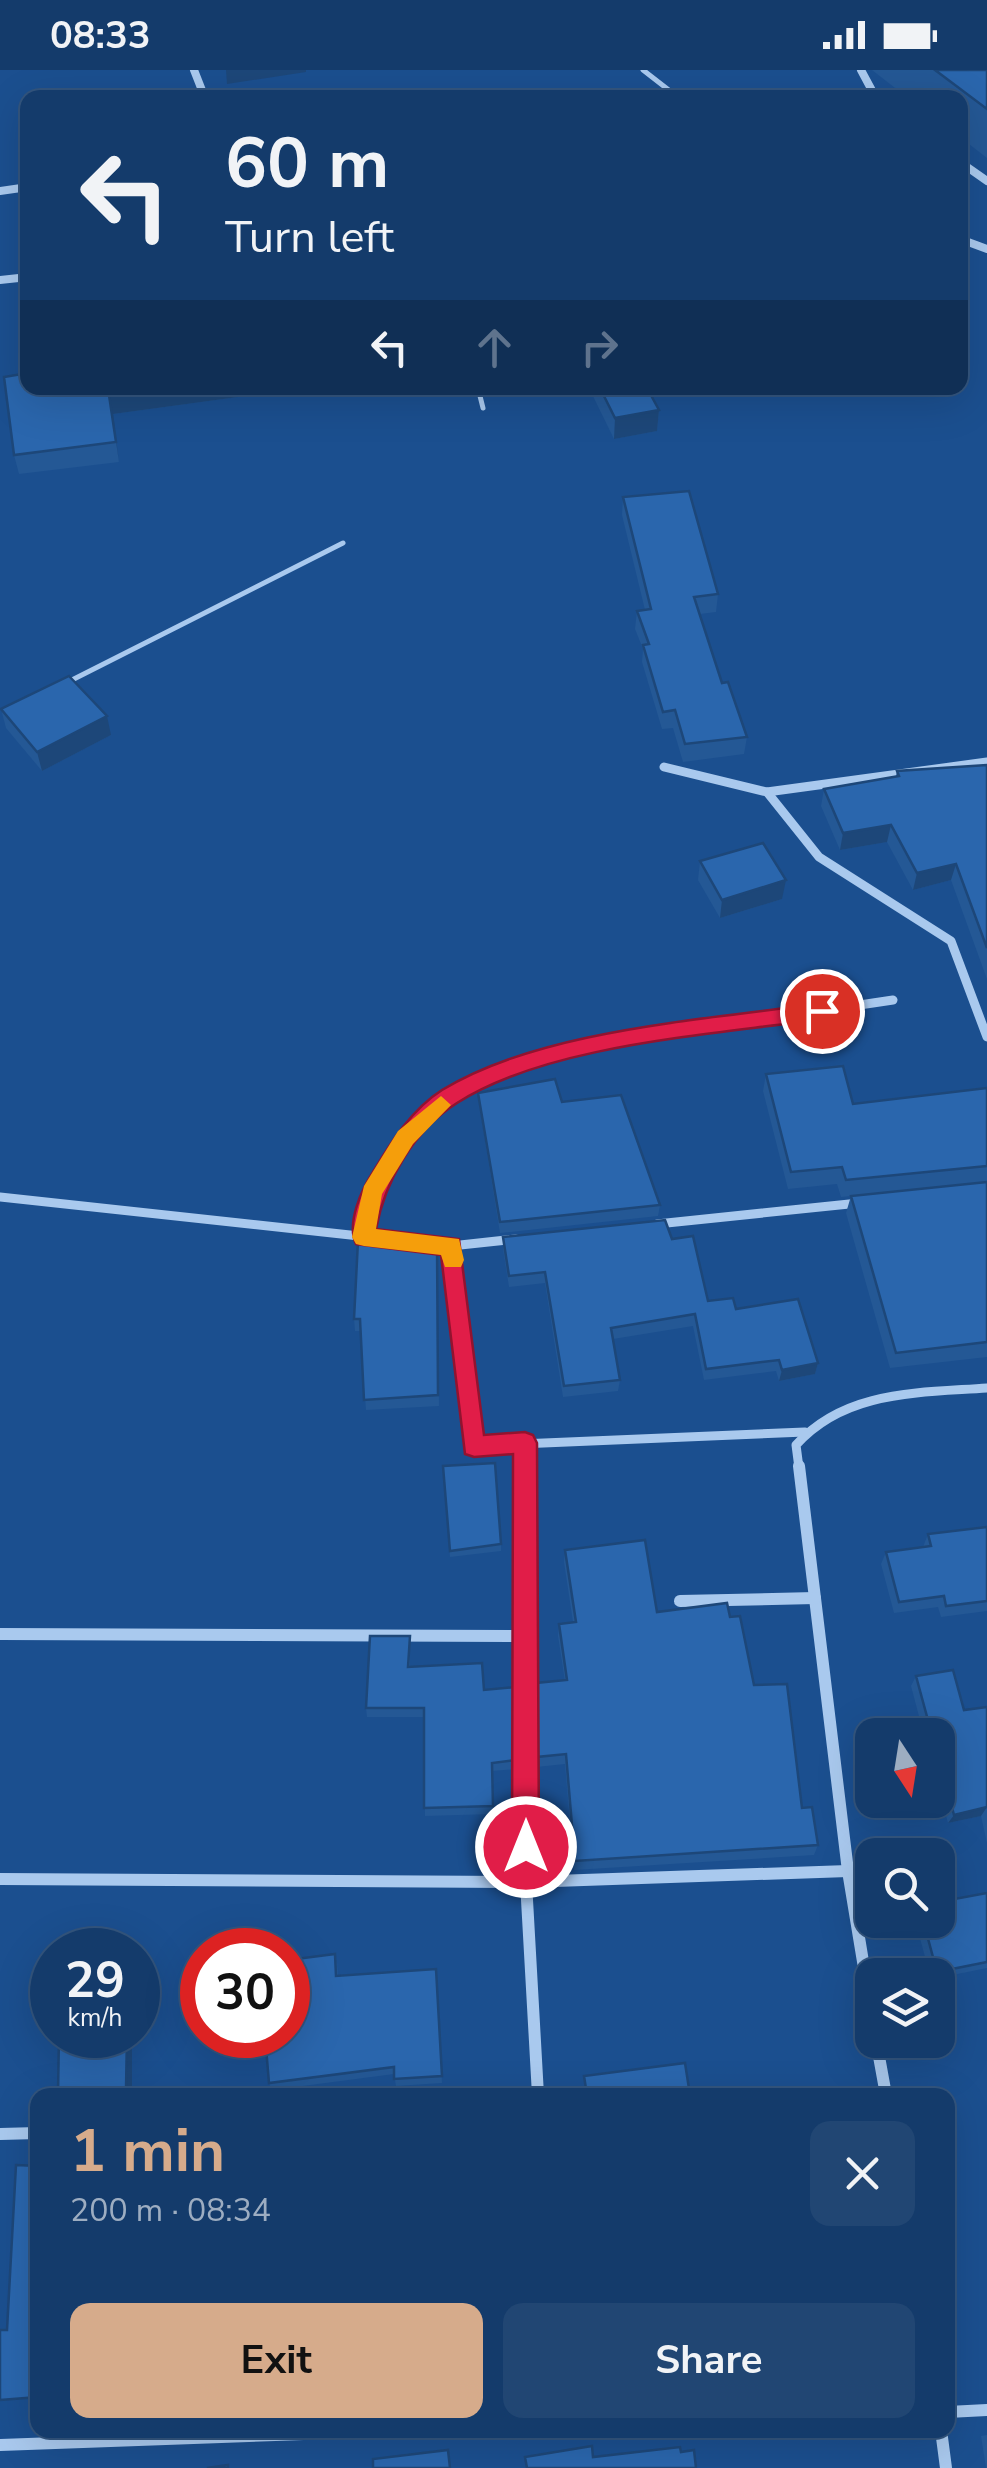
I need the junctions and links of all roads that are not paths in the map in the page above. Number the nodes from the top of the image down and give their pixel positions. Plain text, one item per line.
1 (644, 70) edge
2 (669, 90) edge
3 (480, 395) edge
4 (483, 408) dead end
5 (343, 543) dead end
6 (52, 691) edge
7 (987, 762) edge
8 (664, 767) dead end
9 (767, 792) junction
10 (893, 1000) dead end
11 (987, 1037) edge
12 (0, 1197) edge
13 (868, 1202) edge
14 (650, 1225) edge
15 (364, 1237) junction
16 (531, 1238) edge
17 (451, 1246) junction
18 (987, 1388) edge
19 (804, 1432) junction
20 (525, 1443) junction
21 (815, 1598) junction
22 (680, 1601) dead end
23 (0, 1634) edge
24 (525, 1636) junction
25 (848, 1871) junction
26 (0, 1879) edge
27 (526, 1882) junction
28 (862, 1958) edge
29 (879, 2058) edge
30 (538, 2088) edge
31 (885, 2088) edge
32 (0, 2134) edge
33 (30, 2134) edge
34 (987, 2410) edge
35 (955, 2412) edge
36 (195, 2438) edge
37 (942, 2438) edge
38 (0, 2445) edge
39 (946, 2468) edge

1 - 2 lane
3 - 4 lane
5 - 6 lane
7 - 9 street
8 - 9 street
9 - 11 street
10 - 15 street
12 - 15 street
13 - 14 street
15 - 17 street
16 - 17 street
17 - 20 street
18 - 19 street
19 - 20 street
19 - 21 street
20 - 24 street
21 - 22 street
21 - 25 street
23 - 24 street
24 - 27 street
25 - 27 street
25 - 28 street
26 - 27 street
27 - 30 street
29 - 31 street
32 - 33 street
34 - 35 street
36 - 38 street
37 - 39 street

